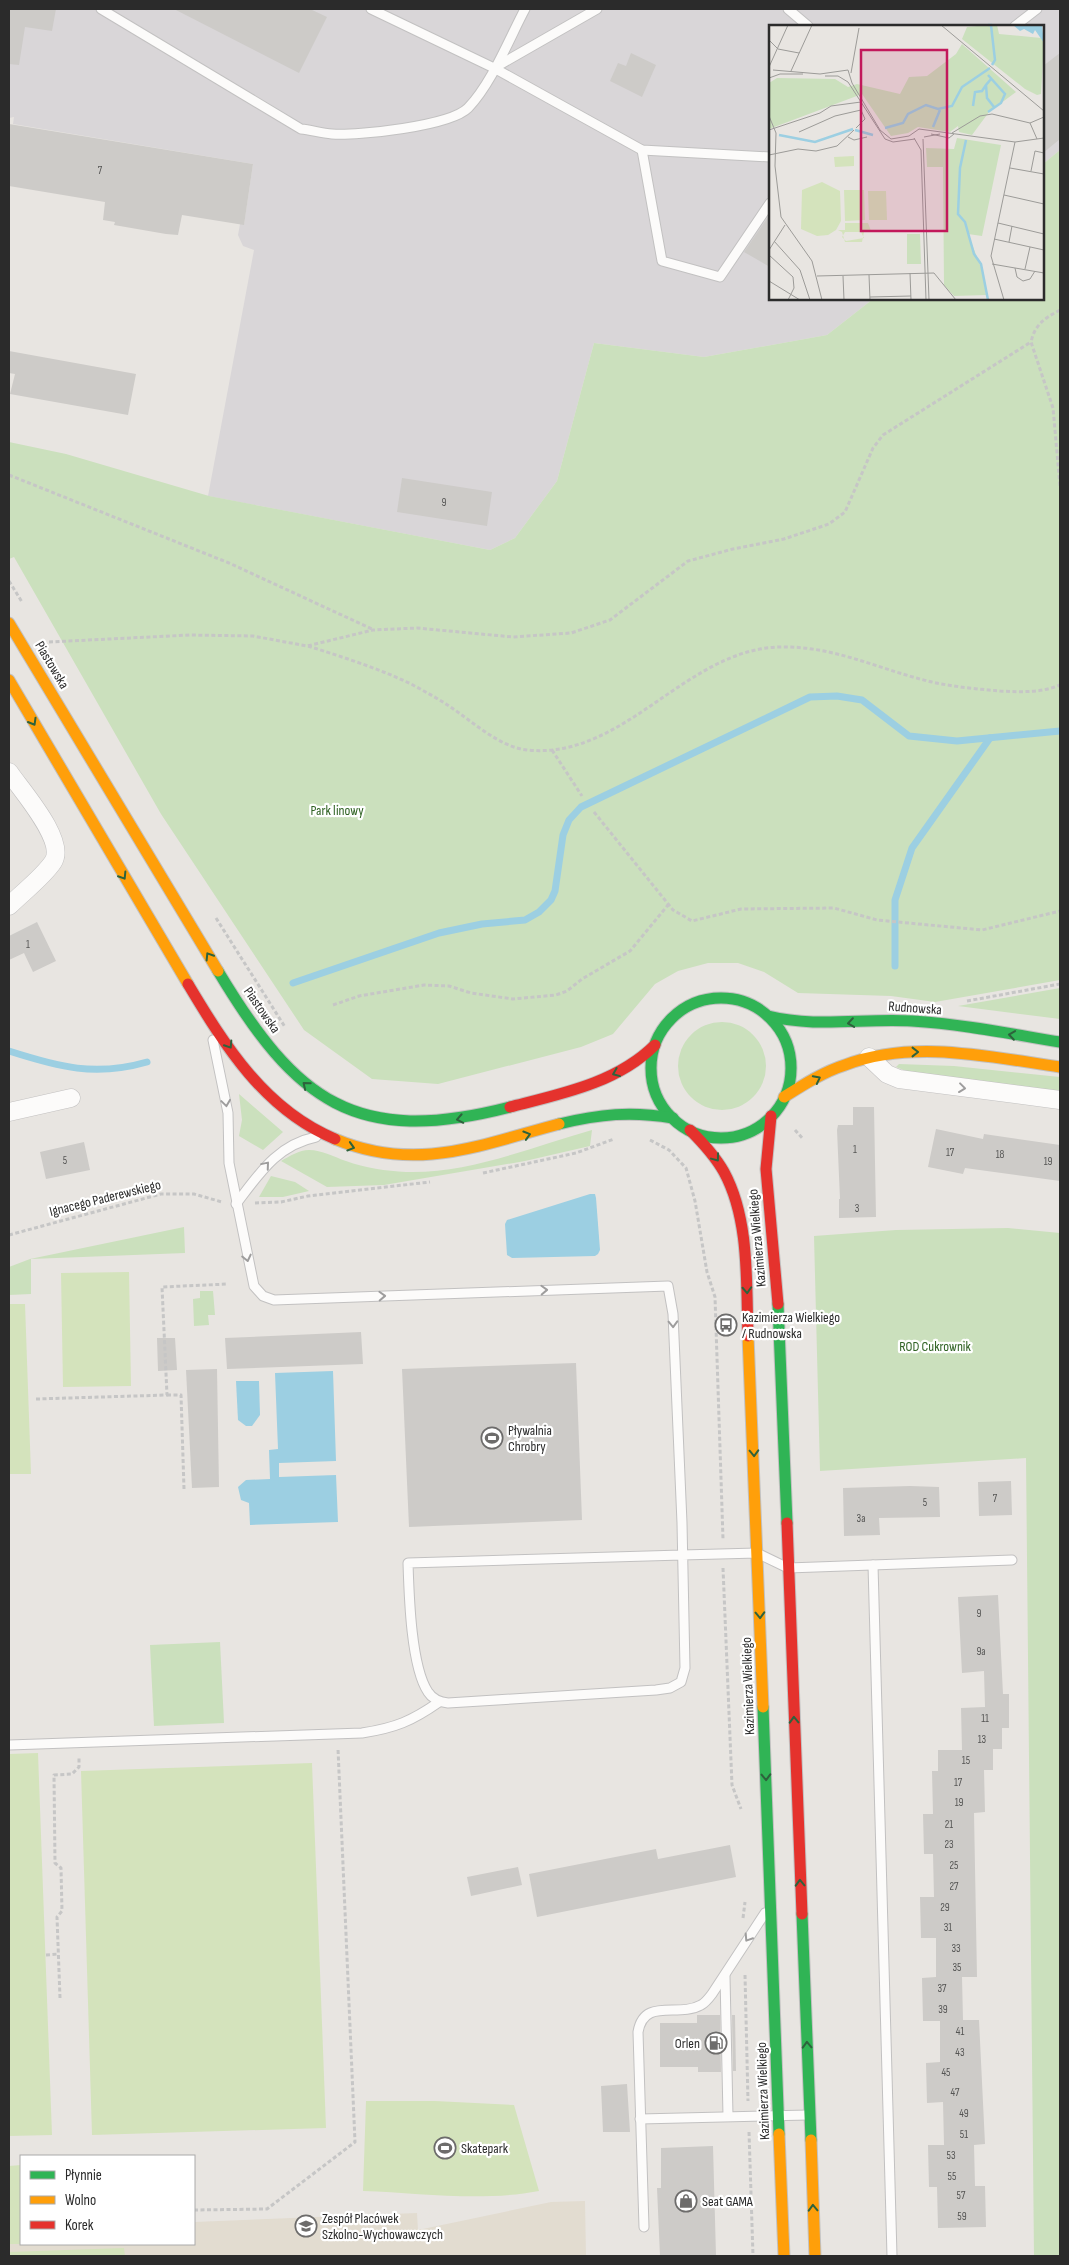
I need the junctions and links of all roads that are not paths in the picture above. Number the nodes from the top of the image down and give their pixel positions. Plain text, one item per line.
1 (101, 9) edge
2 (370, 9) edge
3 (525, 9) edge
4 (597, 9) edge
5 (788, 9) edge
6 (1037, 9) edge
7 (807, 25) edge
8 (1016, 25) edge
9 (494, 68) junction
10 (642, 150) junction
11 (769, 157) edge
12 (769, 204) edge
13 (9, 623) edge
14 (9, 680) edge
15 (9, 772) edge
16 (9, 906) edge
17 (202, 1004) junction
18 (768, 1016) junction
19 (1060, 1042) edge
20 (655, 1045) junction
21 (869, 1057) junction
22 (1060, 1067) edge
23 (784, 1097) junction
24 (71, 1098) dead end
25 (1060, 1100) edge
26 (9, 1112) edge
27 (771, 1116) junction
28 (673, 1118) junction
29 (690, 1130) junction
30 (324, 1135) junction
31 (236, 1204) junction
32 (757, 1553) junction
33 (682, 1554) junction
34 (1012, 1560) dead end
35 (873, 1565) junction
36 (788, 1568) junction
37 (439, 1702) junction
38 (9, 1745) edge
39 (772, 1902) junction
40 (725, 1976) junction
41 (779, 2115) junction
42 (810, 2115) junction
43 (728, 2116) junction
44 (640, 2119) junction
45 (644, 2226) dead end
46 (784, 2256) edge
47 (815, 2256) edge
48 (892, 2256) edge

1 - 9 lane
2 - 9 lane
3 - 9 lane
4 - 9 lane
5 - 7 lane
6 - 8 lane
9 - 10 lane
10 - 11 lane
10 - 12 lane
20 -> 13 main road, Piastowska
14 -> 17 main road
15 - 16 street
17 -> 30 main road
17 -> 31 lane
19 -> 18 main road, Rudnowska
18 - 20 main road
18 - 23 main road
20 - 28 main road
21 -> 22 main road
23 -> 21 main road
21 -> 25 street
23 - 27 main road
24 - 26 street
27 - 29 main road
27 - 36 main road, Kazimierza Wielkiego
28 - 29 main road
30 -> 28 main road
29 -> 32 main road, Kazimierza Wielkiego
31 -> 30 lane
31 -> 33 lane
32 - 33 lane
32 - 36 lane
32 -> 39 main road, Kazimierza Wielkiego
33 - 37 lane
33 - 37 lane
34 - 35 lane
35 - 36 lane
35 - 48 lane
42 -> 36 main road, Kazimierza Wielkiego
37 - 38 lane
39 -> 40 lane
39 - 41 main road, Kazimierza Wielkiego
40 - 43 lane
40 - 44 lane
41 - 42 lane
41 - 43 lane
41 - 46 main road, Kazimierza Wielkiego
47 -> 42 main road, Kazimierza Wielkiego
43 - 44 lane
44 - 45 lane

